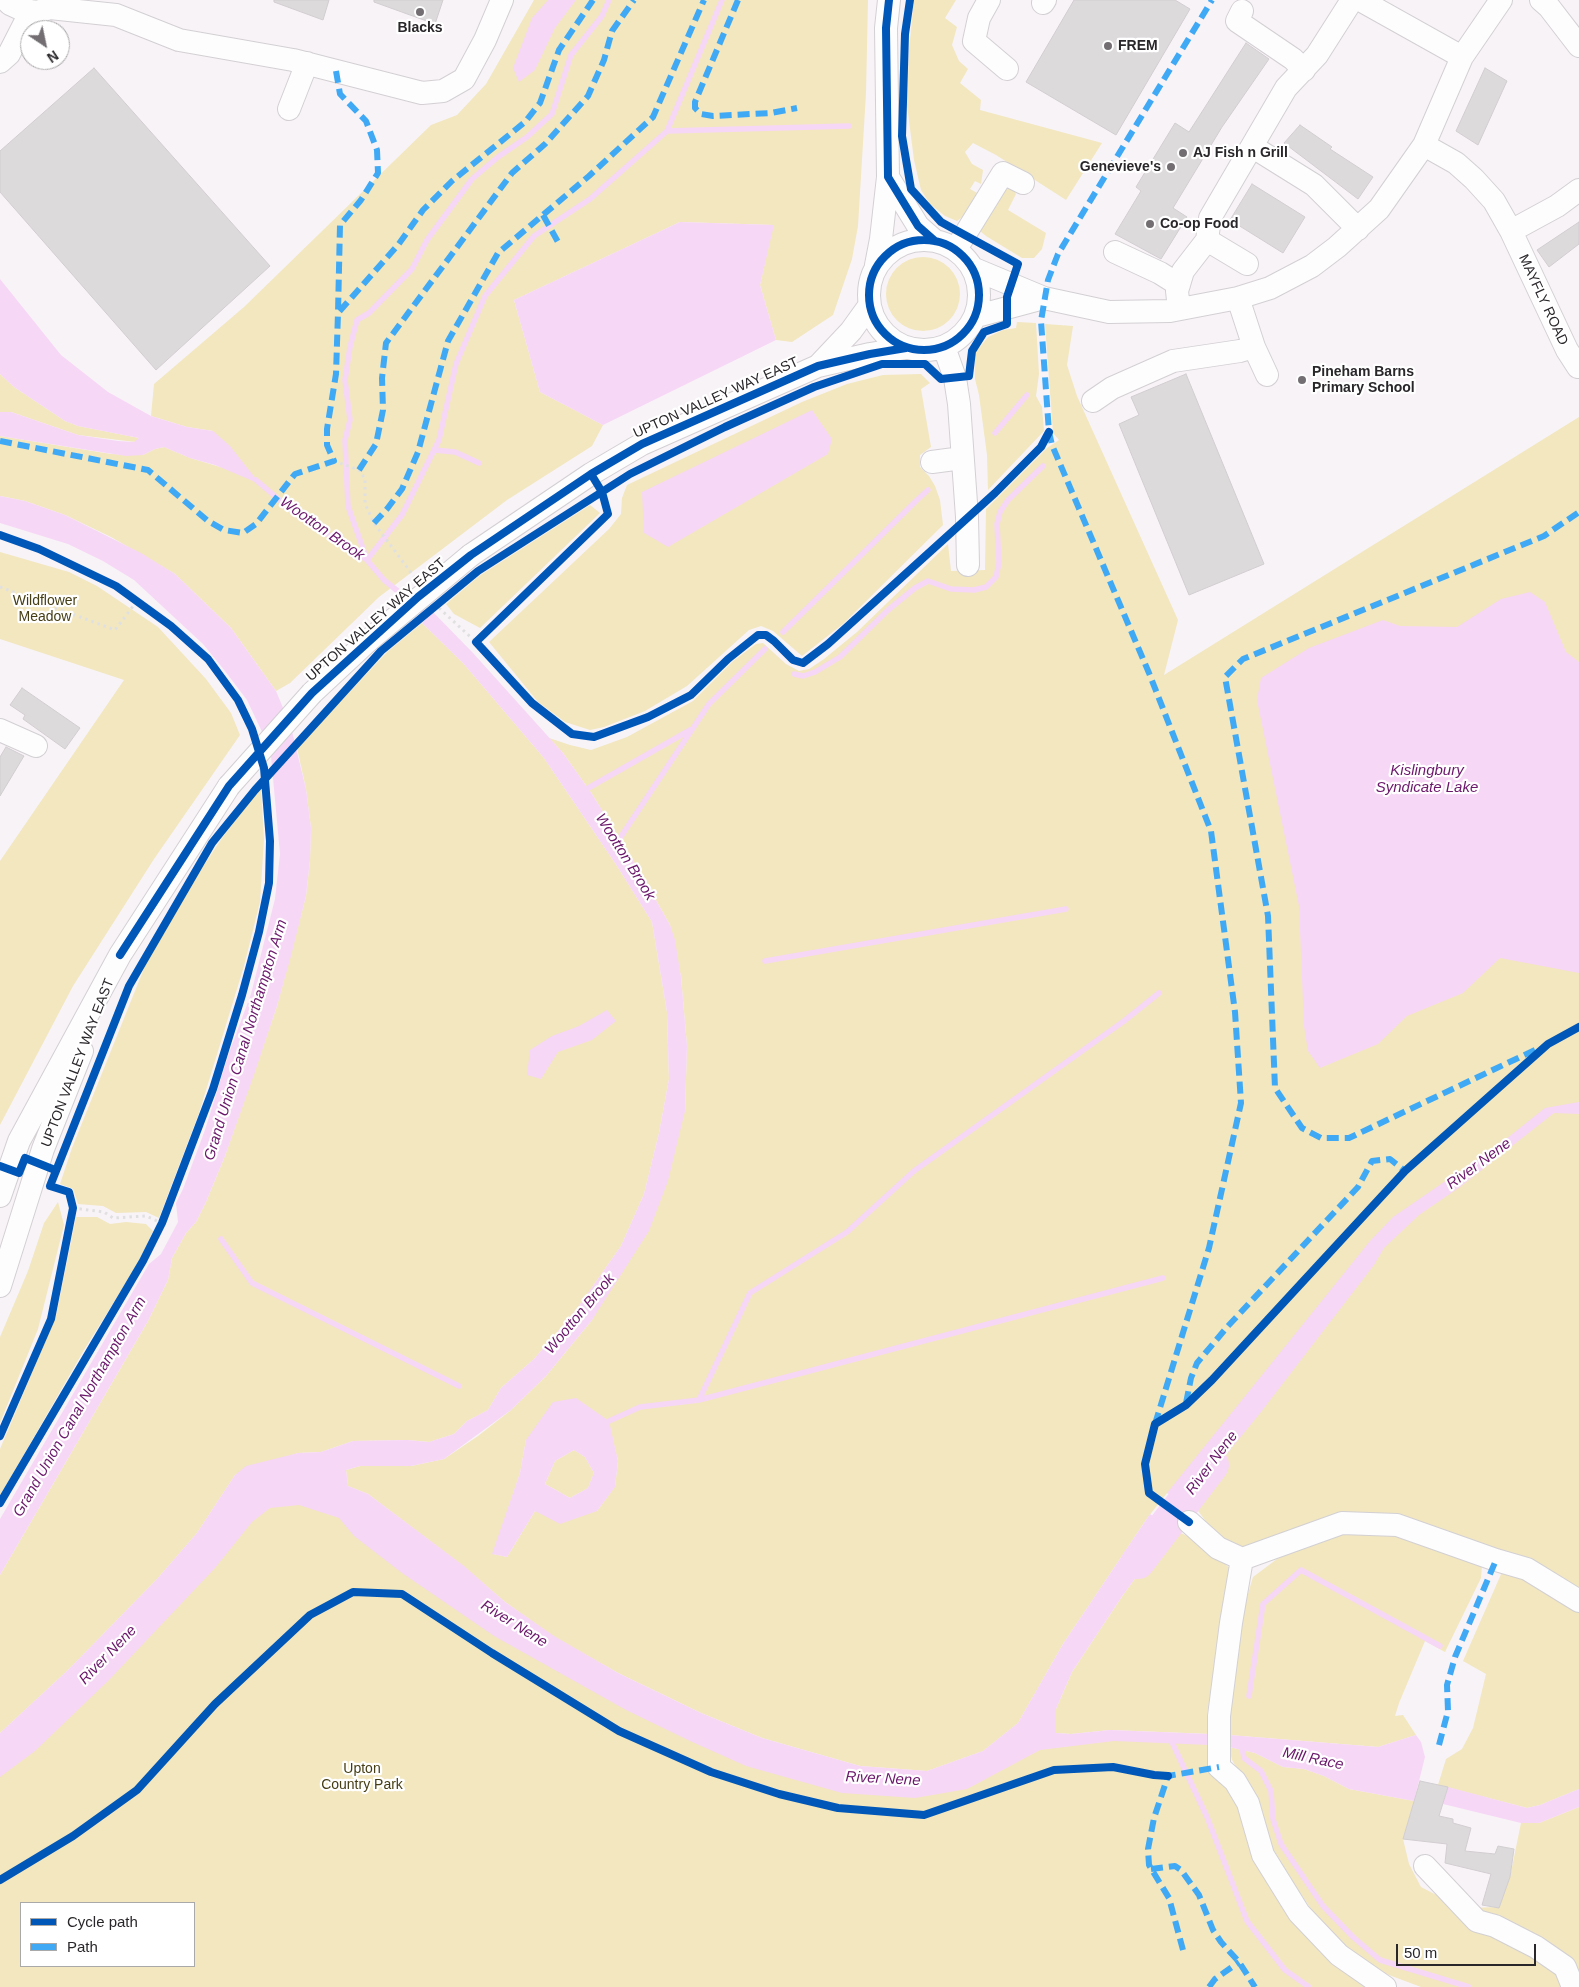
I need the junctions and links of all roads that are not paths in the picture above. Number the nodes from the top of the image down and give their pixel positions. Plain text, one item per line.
1 (6, 0) edge
2 (502, 0) edge
3 (889, 0) edge
4 (989, 0) edge
5 (1352, 0) edge
6 (1360, 0) edge
7 (1501, 0) edge
8 (1541, 0) edge
9 (48, 6) edge
10 (108, 8) edge
11 (1242, 11) dead end
12 (1579, 46) edge
13 (1462, 57) junction
14 (0, 62) edge
15 (307, 64) junction
16 (1006, 68) dead end
17 (1304, 70) junction
18 (288, 109) dead end
19 (1424, 145) junction
20 (1253, 147) junction
21 (888, 177) junction
22 (1023, 183) dead end
23 (1579, 190) edge
24 (1358, 229) junction
25 (1511, 231) junction
26 (1207, 240) junction
27 (934, 241) junction
28 (956, 249) junction
29 (1115, 252) dead end
30 (1247, 264) dead end
31 (876, 265) junction
32 (972, 268) junction
33 (1179, 284) junction
34 (1044, 298) junction
35 (1238, 298) junction
36 (869, 306) junction
37 (1179, 310) junction
38 (977, 316) junction
39 (944, 347) junction
40 (1254, 347) junction
41 (906, 348) junction
42 (818, 366) junction
43 (1573, 371) edge
44 (1267, 375) dead end
45 (1093, 401) dead end
46 (962, 458) junction
47 (932, 462) dead end
48 (968, 565) dead end
49 (0, 730) edge
50 (36, 746) dead end
51 (120, 955) junction
52 (1, 1192) edge
53 (0, 1286) edge
54 (1188, 1522) dead end
55 (1242, 1559) junction
56 (1579, 1601) edge
57 (1425, 1866) dead end
58 (1385, 1987) edge
59 (1573, 1987) edge

1 - 9 street
2 - 15 street
3 - 21 street
4 - 16 street
5 - 17 street
6 - 13 street
7 - 13 street
8 - 12 street
9 - 10 street
9 - 14 street
10 - 15 street
11 - 17 street
13 - 19 street
15 - 18 street
17 - 20 street
19 - 24 street
19 - 25 street, MAYFLY ROAD
20 - 24 street
20 - 26 street
21 - 27 street
21 - 31 street
22 - 28 street
23 - 25 street
24 - 35 street
25 - 43 street, MAYFLY ROAD
26 - 30 street
26 - 33 street
27 - 28 street
27 - 31 street
28 - 32 street
29 - 33 street
31 - 36 street
32 - 34 street
32 - 38 street
33 - 37 street
34 - 37 street
34 - 38 street
35 - 37 street
35 - 40 street
36 - 41 street
36 - 42 street, UPTON VALLEY WAY EAST
38 - 39 street
39 - 41 street
39 - 46 street
40 - 44 street
40 - 45 street
41 - 42 street, UPTON VALLEY WAY EAST
42 - 51 street, UPTON VALLEY WAY EAST, bridge
46 - 47 street
46 - 48 street
49 - 50 street
51 - 52 street, UPTON VALLEY WAY EAST
51 - 53 street, UPTON VALLEY WAY EAST
54 - 55 street
55 - 56 street
55 - 58 street
57 - 59 street

